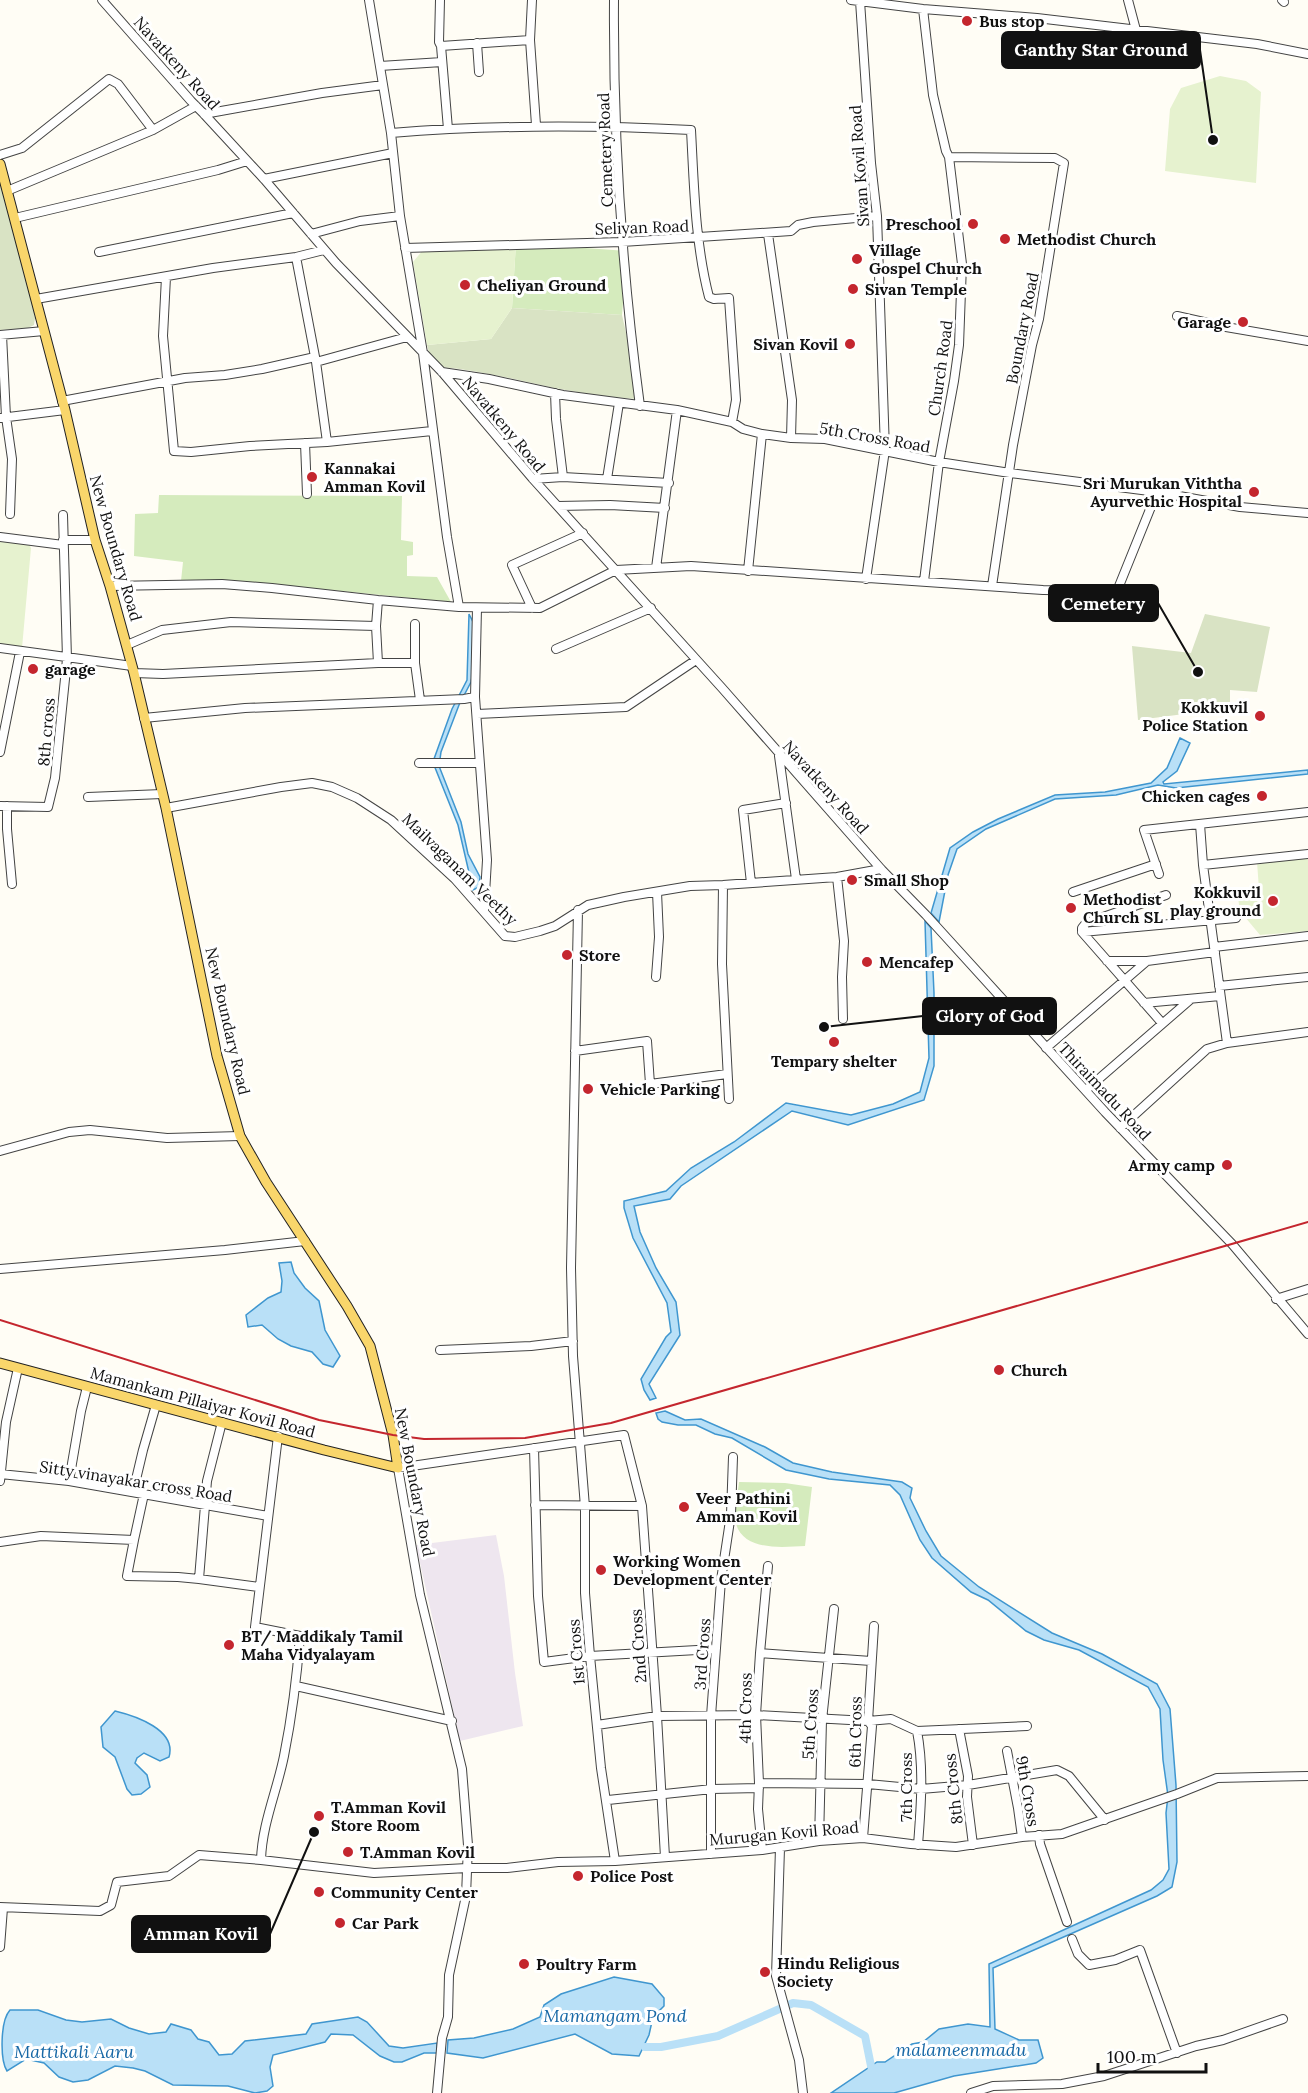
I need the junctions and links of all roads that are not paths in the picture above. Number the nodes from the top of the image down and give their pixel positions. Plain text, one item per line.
1 (102, 0) edge
2 (369, 0) edge
3 (440, 0) edge
4 (531, 0) edge
5 (615, 0) edge
6 (851, 0) edge
7 (1128, 0) edge
8 (860, 1) edge
9 (923, 9) junction
10 (1136, 30) junction
11 (530, 40) junction
12 (477, 44) junction
13 (441, 46) junction
14 (1308, 54) edge
15 (442, 62) junction
16 (380, 66) junction
17 (479, 72) dead end
18 (383, 85) junction
19 (196, 106) junction
20 (204, 114) junction
21 (536, 125) junction
22 (618, 126) junction
23 (448, 129) junction
24 (153, 130) junction
25 (391, 133) junction
26 (393, 153) junction
27 (0, 155) edge
28 (949, 157) junction
29 (246, 160) junction
30 (0, 164) edge
31 (264, 179) junction
32 (2, 180) edge
33 (7, 191) junction
34 (293, 213) junction
35 (400, 216) junction
36 (877, 216) junction
37 (15, 218) junction
38 (311, 234) junction
39 (768, 234) junction
40 (699, 238) junction
41 (622, 242) junction
42 (405, 248) junction
43 (324, 250) junction
44 (99, 252) dead end
45 (296, 257) junction
46 (166, 277) junction
47 (36, 298) junction
48 (1177, 316) dead end
49 (44, 331) junction
50 (1, 335) edge
51 (407, 338) junction
52 (1308, 341) edge
53 (423, 353) junction
54 (315, 360) junction
55 (442, 372) junction
56 (166, 382) junction
57 (555, 393) junction
58 (619, 403) junction
59 (63, 406) junction
60 (640, 406) junction
61 (677, 410) junction
62 (3, 418) edge
63 (732, 422) junction
64 (432, 431) junction
65 (762, 434) junction
66 (791, 438) junction
67 (327, 442) junction
68 (305, 443) junction
69 (885, 450) junction
70 (939, 462) junction
71 (1010, 473) junction
72 (563, 477) junction
73 (533, 479) junction
74 (607, 479) junction
75 (669, 483) junction
76 (1157, 492) junction
77 (307, 494) dead end
78 (558, 506) junction
79 (665, 508) junction
80 (1308, 513) edge
81 (10, 514) dead end
82 (63, 515) dead end
83 (583, 533) junction
84 (0, 537) edge
85 (95, 540) junction
86 (63, 542) junction
87 (656, 568) junction
88 (616, 570) junction
89 (748, 571) junction
90 (866, 579) junction
91 (924, 581) junction
92 (110, 586) junction
93 (992, 586) junction
94 (378, 600) junction
95 (459, 607) junction
96 (477, 608) junction
97 (532, 608) junction
98 (651, 608) junction
99 (415, 624) dead end
100 (376, 626) junction
101 (127, 645) junction
102 (0, 648) edge
103 (556, 649) dead end
104 (20, 652) junction
105 (67, 658) junction
106 (696, 660) junction
107 (378, 663) junction
108 (415, 663) junction
109 (133, 669) junction
110 (475, 697) junction
111 (420, 700) junction
112 (477, 714) junction
113 (144, 718) junction
114 (0, 752) edge
115 (778, 754) junction
116 (419, 763) dead end
117 (479, 763) junction
118 (162, 794) junction
119 (88, 797) dead end
120 (786, 803) junction
121 (4, 806) edge
122 (166, 808) junction
123 (1308, 812) edge
124 (1200, 824) junction
125 (1308, 854) edge
126 (1156, 864) junction
127 (1203, 865) junction
128 (880, 869) junction
129 (1159, 874) dead end
130 (837, 877) junction
131 (796, 879) junction
132 (751, 883) junction
133 (12, 884) dead end
134 (723, 885) junction
135 (657, 892) junction
136 (1073, 892) dead end
137 (1166, 895) dead end
138 (578, 910) junction
139 (484, 911) junction
140 (1236, 918) dead end
141 (1211, 921) junction
142 (1082, 932) junction
143 (1308, 936) edge
144 (1214, 949) junction
145 (1107, 961) junction
146 (1147, 961) junction
147 (656, 976) dead end
148 (1308, 977) edge
149 (1124, 980) junction
150 (1219, 986) junction
151 (1220, 996) junction
152 (1191, 999) junction
153 (1144, 1003) junction
154 (843, 1019) dead end
155 (1162, 1023) junction
156 (1308, 1032) edge
157 (1227, 1043) junction
158 (1046, 1048) junction
159 (575, 1051) junction
160 (727, 1074) junction
161 (1086, 1090) junction
162 (729, 1099) dead end
163 (1120, 1128) junction
164 (240, 1136) junction
165 (0, 1151) edge
166 (305, 1241) junction
167 (0, 1269) edge
168 (1308, 1289) edge
169 (1276, 1299) junction
170 (1308, 1334) edge
171 (573, 1341) junction
172 (440, 1350) dead end
173 (0, 1363) edge
174 (18, 1368) junction
175 (87, 1387) junction
176 (156, 1405) junction
177 (222, 1422) junction
178 (278, 1436) junction
179 (579, 1440) junction
180 (534, 1448) junction
181 (733, 1457) dead end
182 (398, 1468) junction
183 (0, 1474) edge
184 (0, 1481) edge
185 (69, 1481) junction
186 (133, 1492) junction
187 (144, 1494) junction
188 (205, 1504) junction
189 (535, 1505) junction
190 (642, 1506) junction
191 (585, 1507) junction
192 (268, 1516) junction
193 (134, 1540) junction
194 (0, 1542) edge
195 (768, 1566) dead end
196 (199, 1579) junction
197 (259, 1587) junction
198 (834, 1609) dead end
199 (874, 1626) dead end
200 (715, 1650) junction
201 (652, 1653) junction
202 (760, 1653) junction
203 (590, 1656) junction
204 (829, 1657) junction
205 (871, 1661) junction
206 (296, 1686) junction
207 (756, 1715) junction
208 (657, 1716) junction
209 (711, 1716) junction
210 (822, 1720) junction
211 (452, 1721) junction
212 (868, 1721) junction
213 (597, 1725) junction
214 (1027, 1726) dead end
215 (959, 1730) junction
216 (917, 1731) junction
217 (1007, 1750) dead end
218 (1308, 1776) edge
219 (1012, 1778) junction
220 (820, 1784) junction
221 (868, 1784) junction
222 (968, 1785) junction
223 (759, 1786) junction
224 (712, 1789) junction
225 (921, 1790) junction
226 (662, 1793) junction
227 (608, 1800) junction
228 (1105, 1820) junction
229 (1039, 1835) junction
230 (1022, 1837) junction
231 (863, 1838) junction
232 (819, 1841) junction
233 (918, 1845) junction
234 (973, 1845) junction
235 (780, 1848) junction
236 (762, 1850) junction
237 (711, 1854) junction
238 (665, 1857) junction
239 (261, 1860) junction
240 (615, 1861) junction
241 (468, 1868) junction
242 (1, 1908) edge
243 (1067, 1922) dead end
244 (1072, 1939) dead end
245 (0, 1947) edge
246 (1283, 2019) dead end
247 (1177, 2054) junction
248 (438, 2093) edge
249 (803, 2093) edge
250 (971, 2093) edge

1 - 19 street, Navatkeny Road
2 - 16 street
3 - 13 street
4 - 11 street
5 - 22 street, Cemetery Road
6 - 8 street
7 - 10 street
8 - 9 street
8 - 36 street, Sivan Kovil Road
9 - 10 street
9 - 28 street
10 - 14 street
11 - 12 street
11 - 21 street
12 - 13 street
12 - 17 street
13 - 15 street
15 - 16 street
15 - 23 street
16 - 18 street
18 - 20 street
18 - 25 street
19 - 20 street, Navatkeny Road
19 - 24 street
20 - 29 street, Navatkeny Road
21 - 22 street
21 - 23 street
22 - 40 street
22 - 41 street, Cemetery Road
23 - 25 street
24 - 27 street
24 - 33 street
25 - 26 street
26 - 31 street
26 - 35 street
28 - 70 street, Church Road
28 - 71 street, Boundary Road
29 - 31 street, Navatkeny Road
29 - 37 street
30 - 32 main road, New Boundary Road
31 - 34 street, Navatkeny Road
32 - 33 main road, New Boundary Road
33 - 37 main road, New Boundary Road
34 - 38 street, Navatkeny Road
34 - 44 street
35 - 38 street
35 - 42 street
36 - 39 street, Seliyan Road
36 - 69 street, Sivan Kovil Road
37 - 47 main road, New Boundary Road
38 - 43 street, Navatkeny Road
39 - 40 street, Seliyan Road
39 - 66 street
40 - 41 street, Seliyan Road
40 - 63 street
41 - 42 street, Seliyan Road
41 - 60 street, Cemetery Road
42 - 53 street
43 - 45 street
43 - 51 street, Navatkeny Road
45 - 46 street
45 - 54 street
46 - 47 street
46 - 56 street
47 - 49 main road, New Boundary Road
48 - 52 street
49 - 50 street
49 - 59 main road, New Boundary Road
50 - 62 street
51 - 53 street, Navatkeny Road
51 - 54 street
53 - 55 street, Navatkeny Road
53 - 64 street
54 - 56 street
54 - 67 street
55 - 57 street, 5th Cross Road
55 - 73 street, Navatkeny Road
56 - 59 street
56 - 68 street
57 - 58 street, 5th Cross Road
57 - 72 street
58 - 60 street, 5th Cross Road
58 - 74 street
59 - 62 street
59 - 85 main road, New Boundary Road
60 - 61 street, 5th Cross Road
61 - 63 street, 5th Cross Road
61 - 75 street
62 - 81 street
63 - 65 street, 5th Cross Road
64 - 67 street
64 - 95 street
65 - 66 street, 5th Cross Road
65 - 89 street
66 - 69 street, 5th Cross Road
67 - 68 street
68 - 77 street
69 - 70 street, 5th Cross Road
69 - 90 street, Sivan Kovil Road
70 - 71 street, 5th Cross Road
70 - 91 street, Church Road
71 - 76 street, 5th Cross Road
71 - 93 street, Boundary Road
72 - 73 street
72 - 74 street
73 - 78 street, Navatkeny Road
74 - 75 street
75 - 79 street
76 - 80 street, 5th Cross Road
76 - 93 street
78 - 79 street
78 - 83 street, Navatkeny Road
79 - 87 street
82 - 86 street, 8th cross
83 - 88 street, Navatkeny Road
83 - 97 street
84 - 86 street
85 - 86 street
85 - 92 main road, New Boundary Road
86 - 105 street, 8th cross
87 - 88 street
87 - 89 street
88 - 97 street
88 - 98 street, Navatkeny Road
89 - 90 street
90 - 91 street
91 - 93 street
92 - 94 street
92 - 101 main road, New Boundary Road
94 - 95 street
94 - 100 street
95 - 96 street
96 - 97 street
96 - 110 street
98 - 103 street
98 - 106 street, Navatkeny Road
99 - 108 street
100 - 101 street
100 - 107 street
101 - 109 main road, New Boundary Road
102 - 104 street
104 - 105 street
104 - 114 street
105 - 109 street
105 - 121 street, 8th cross
106 - 112 street
106 - 115 street, Navatkeny Road
107 - 108 street
107 - 109 street
108 - 111 street
109 - 113 main road, New Boundary Road
110 - 111 street
110 - 112 street
111 - 113 street
112 - 117 street
113 - 118 main road, New Boundary Road
115 - 120 street
115 - 128 street, Navatkeny Road
116 - 117 street
117 - 139 street
118 - 119 street
118 - 122 main road, New Boundary Road
120 - 131 street
120 - 132 street
121 - 133 street
122 - 139 street, Mailvaganam Veethy
122 - 164 main road, New Boundary Road
123 - 124 street
124 - 126 street
124 - 127 street
125 - 127 street
126 - 129 street
126 - 136 street
127 - 141 street
128 - 130 street, Mailvaganam Veethy
128 - 158 street, Thiraimadu Road
130 - 131 street, Mailvaganam Veethy
130 - 154 street
131 - 132 street, Mailvaganam Veethy
132 - 134 street, Mailvaganam Veethy
134 - 135 street, Mailvaganam Veethy
134 - 160 street
135 - 138 street, Mailvaganam Veethy
135 - 147 street
137 - 142 street
138 - 139 street, Mailvaganam Veethy
138 - 159 street, 1st Cross
140 - 141 street
141 - 142 street
141 - 144 street
142 - 145 street
143 - 144 street
144 - 146 street
144 - 150 street
145 - 146 street
145 - 149 street
146 - 149 street
148 - 150 street
149 - 153 street
149 - 158 street
150 - 151 street
151 - 152 street
151 - 157 street
152 - 153 street
152 - 155 street
153 - 155 street
155 - 161 street
156 - 157 street
157 - 163 street
158 - 161 street, Thiraimadu Road
159 - 160 street
159 - 171 street, 1st Cross
160 - 162 street
161 - 163 street, Thiraimadu Road
163 - 169 street, Thiraimadu Road
164 - 165 street
164 - 166 main road, New Boundary Road
166 - 167 street
166 - 182 main road, New Boundary Road
168 - 169 street
169 - 170 street, Thiraimadu Road
171 - 172 street
171 - 179 street, 1st Cross
173 - 174 main road, Mamankam Pillaiyar Kovil Road
174 - 175 main road, Mamankam Pillaiyar Kovil Road
174 - 183 street
175 - 176 main road, Mamankam Pillaiyar Kovil Road
175 - 185 street
176 - 177 main road, Mamankam Pillaiyar Kovil Road
176 - 186 street
177 - 178 main road, Mamankam Pillaiyar Kovil Road
177 - 188 street
178 - 182 main road, Mamankam Pillaiyar Kovil Road
178 - 192 street
179 - 180 street
179 - 190 street, 2nd Cross
179 - 191 street, 1st Cross
180 - 182 street
180 - 189 street, 1st Cross
181 - 200 street, 3rd Cross
182 - 211 street, New Boundary Road
183 - 184 street
183 - 185 street, Sitty vinayakar cross Road
185 - 186 street, Sitty vinayakar cross Road
186 - 187 street, Sitty vinayakar cross Road
187 - 188 street, Sitty vinayakar cross Road
187 - 193 street
188 - 192 street, Sitty vinayakar cross Road
188 - 196 street
189 - 191 street
189 - 203 street, 1st Cross
190 - 191 street
190 - 201 street, 2nd Cross
191 - 203 street, 1st Cross
192 - 197 street
193 - 194 street
193 - 196 street
195 - 202 street, 4th Cross
196 - 197 street
197 - 206 street
198 - 204 street, 5th Cross
199 - 205 street, 6th Cross
200 - 201 street
200 - 209 street, 3rd Cross
201 - 203 street
201 - 208 street, 2nd Cross
202 - 204 street
202 - 207 street, 4th Cross
203 - 213 street, 1st Cross
204 - 205 street
204 - 210 street, 5th Cross
205 - 212 street, 6th Cross
206 - 211 street
206 - 239 street
207 - 209 street
207 - 210 street
207 - 223 street, 4th Cross
208 - 209 street
208 - 213 street
208 - 226 street, 2nd Cross
209 - 224 street, 3rd Cross
210 - 212 street
210 - 220 street, 5th Cross
211 - 241 street, New Boundary Road
212 - 216 street
212 - 221 street, 6th Cross
213 - 227 street, 1st Cross
214 - 215 street
215 - 216 street
215 - 222 street, 8th Cross
216 - 225 street, 7th Cross
217 - 219 street, 9th Cross
218 - 228 street, Murugan Kovil Road
219 - 222 street
219 - 228 street
219 - 230 street, 9th Cross
220 - 221 street
220 - 223 street
220 - 232 street, 5th Cross
221 - 225 street
221 - 231 street, 6th Cross
222 - 225 street
222 - 234 street, 8th Cross
223 - 224 street
223 - 236 street, 4th Cross
224 - 226 street
224 - 237 street, 3rd Cross
225 - 233 street, 7th Cross
226 - 227 street
226 - 238 street, 2nd Cross
227 - 240 street, 1st Cross
228 - 229 street, Murugan Kovil Road
229 - 230 street, Murugan Kovil Road
229 - 243 street
230 - 234 street, Murugan Kovil Road
231 - 232 street, Murugan Kovil Road
231 - 233 street, Murugan Kovil Road
232 - 235 street, Murugan Kovil Road
233 - 234 street, Murugan Kovil Road
235 - 236 street, Murugan Kovil Road
235 - 249 street
236 - 237 street, Murugan Kovil Road
237 - 238 street, Murugan Kovil Road
238 - 240 street, Murugan Kovil Road
239 - 241 street, Murugan Kovil Road
239 - 242 street, Murugan Kovil Road
240 - 241 street, Murugan Kovil Road
241 - 248 street, New Boundary Road
242 - 245 street
244 - 247 street
246 - 247 street
247 - 250 street

